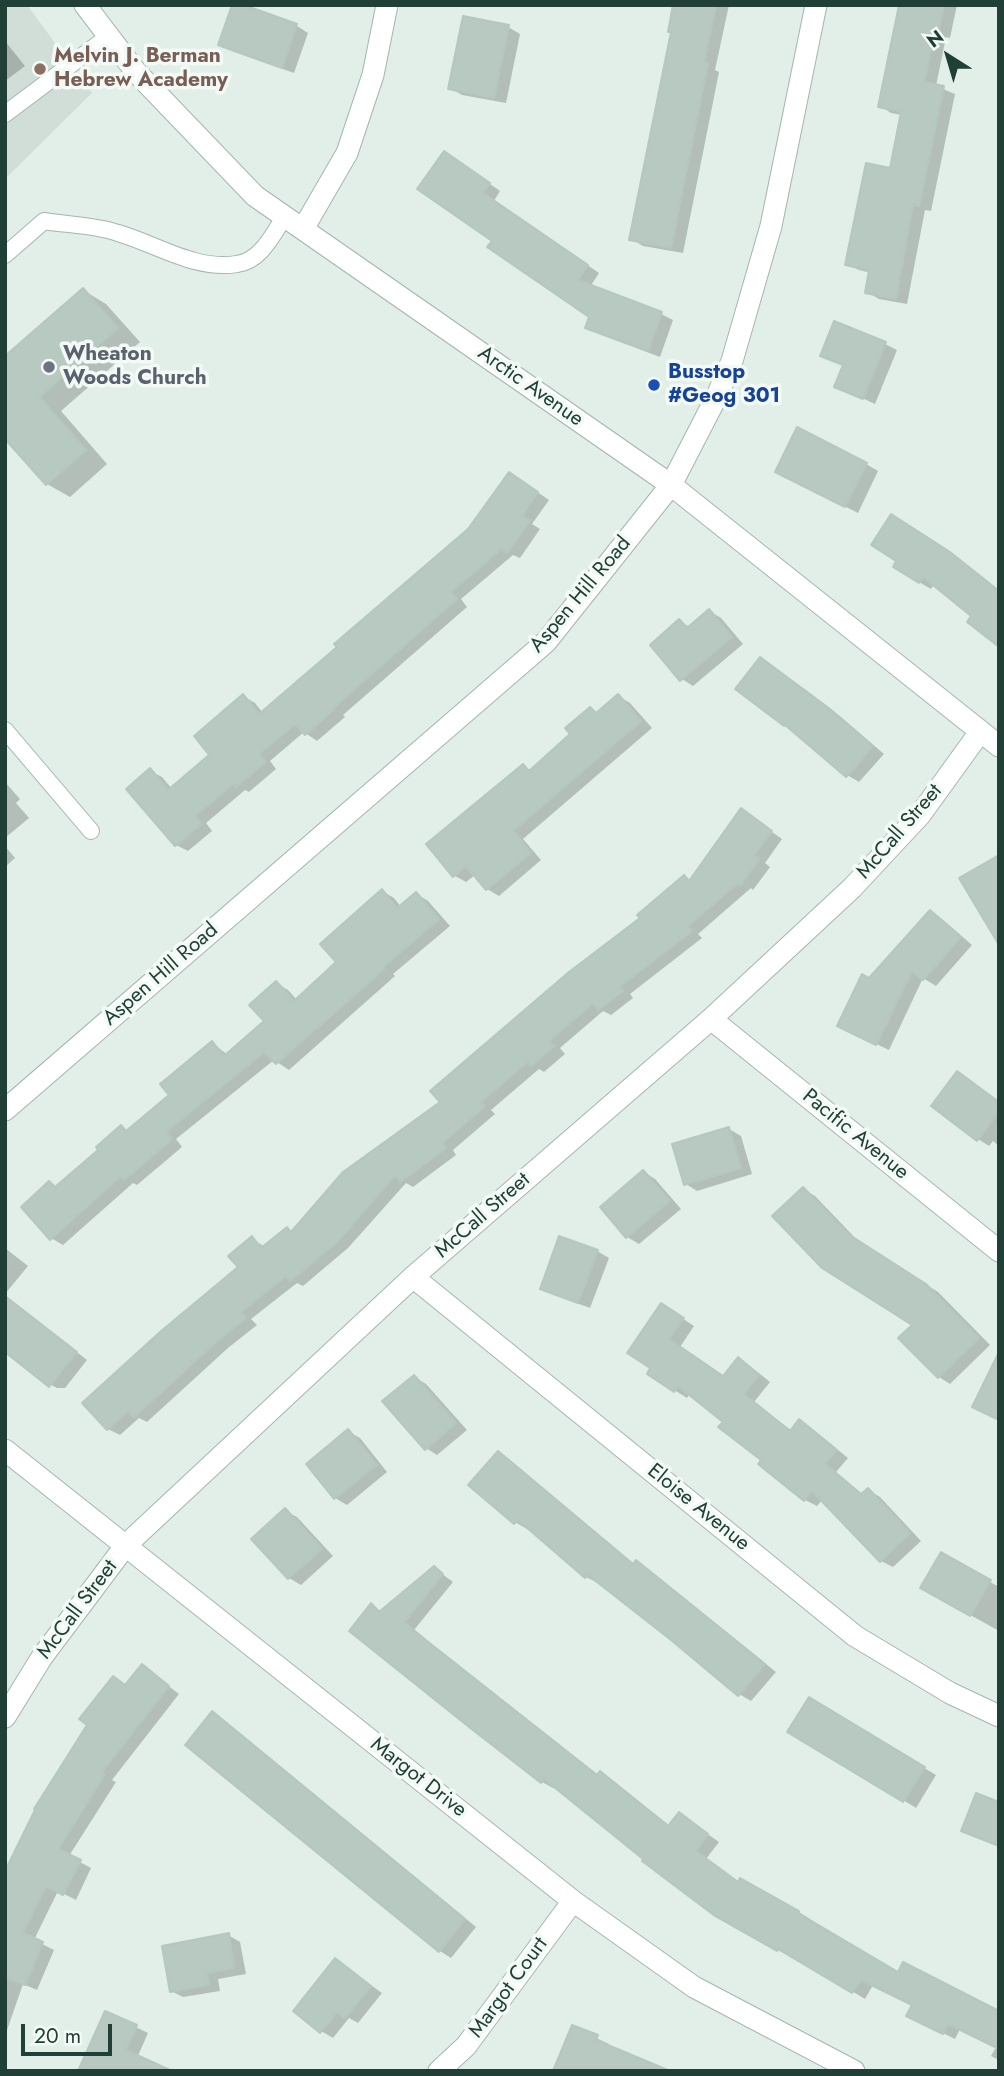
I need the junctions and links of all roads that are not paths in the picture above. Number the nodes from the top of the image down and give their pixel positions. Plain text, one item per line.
1 (85, 5) edge
2 (387, 5) edge
3 (816, 5) edge
4 (108, 36) junction
5 (5, 114) edge
6 (285, 216) junction
7 (303, 229) junction
8 (5, 255) edge
9 (671, 485) junction
10 (5, 730) edge
11 (980, 732) junction
12 (999, 746) edge
13 (91, 831) dead end
14 (711, 1019) junction
15 (5, 1110) edge
16 (999, 1251) edge
17 (413, 1277) junction
18 (5, 1450) edge
19 (126, 1545) junction
20 (999, 1716) edge
21 (5, 1717) edge
22 (573, 1901) junction
23 (439, 2071) edge
24 (854, 2071) edge

1 - 4 street, Arctic Avenue
2 - 7 street
3 - 9 street, Aspen Hill Road
4 - 5 lane
4 - 6 street, Arctic Avenue
6 - 7 street, Arctic Avenue
6 - 8 lane
7 - 9 street, Arctic Avenue
9 - 11 street, Arctic Avenue
9 - 15 street, Aspen Hill Road
10 - 13 lane
11 - 12 street, Arctic Avenue
11 - 14 street, McCall Street
14 - 16 street, Pacific Avenue
14 - 17 street, McCall Street
17 - 19 street, McCall Street
17 - 20 street, Eloise Avenue
18 - 19 street, Margot Drive
19 - 21 street, McCall Street
19 - 22 street, Margot Drive
22 - 23 street, Margot Court
22 - 24 street, Margot Drive

